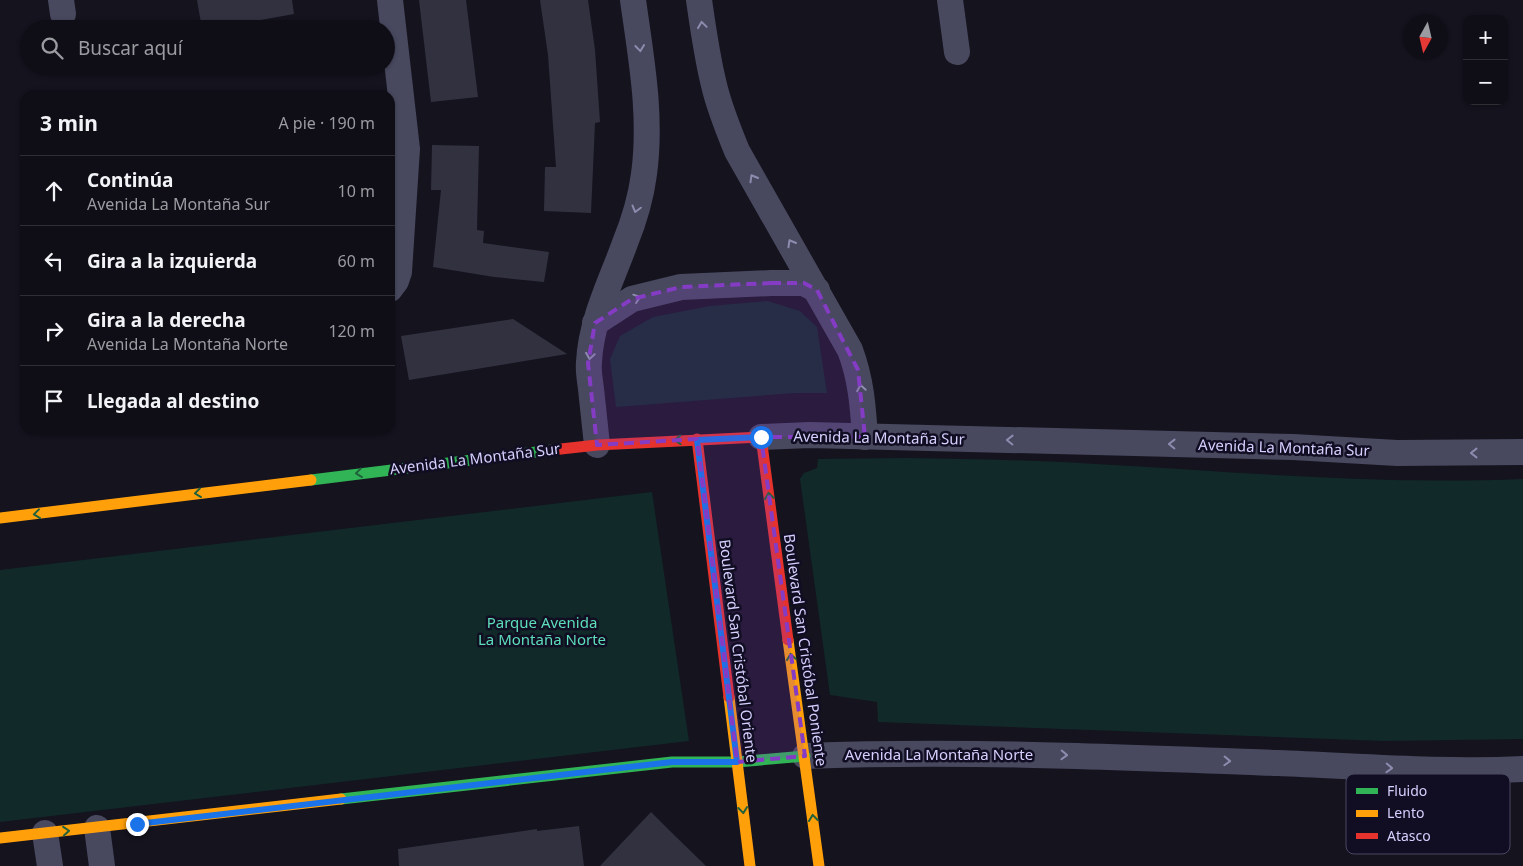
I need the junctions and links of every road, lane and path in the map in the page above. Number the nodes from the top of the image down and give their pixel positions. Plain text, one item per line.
1 (390, 0) edge
2 (634, 0) edge
3 (699, 0) edge
4 (950, 0) edge
5 (390, 20) edge
6 (957, 52) dead end
7 (395, 66) edge
8 (395, 282) edge
9 (817, 290) junction
10 (595, 323) junction
11 (761, 437) junction
12 (865, 437) junction
13 (697, 440) junction
14 (597, 445) junction
15 (1523, 452) edge
16 (0, 518) edge
17 (806, 756) junction
18 (737, 762) junction
19 (1523, 769) edge
20 (97, 828) junction
21 (45, 833) junction
22 (0, 838) edge
23 (50, 866) edge
24 (102, 866) edge
25 (750, 866) edge
26 (819, 866) edge

1 - 5 street
2 -> 10 street
9 -> 3 street
4 - 6 street
7 - 8 street
10 -> 9 street
12 -> 9 street
10 -> 14 street
11 - 12 street, Avenida La Montaña Sur
11 - 13 street, Avenida La Montaña Sur
17 -> 11 street, Boulevard San Cristóbal Poniente
15 -> 12 street, Avenida La Montaña Sur
13 -> 14 street, Avenida La Montaña Sur
13 - 18 street, Boulevard San Cristóbal Oriente
14 -> 16 street, Avenida La Montaña Sur
17 - 18 street, Avenida La Montaña Norte
17 -> 19 street, Avenida La Montaña Norte
26 -> 17 street, Boulevard San Cristóbal Poniente
18 - 20 street, Avenida La Montaña Norte
18 -> 25 street, Boulevard San Cristóbal Oriente
21 -> 20 street, Avenida La Montaña Norte
20 - 24 street
21 - 22 street, Avenida La Montaña Norte
21 - 23 street

